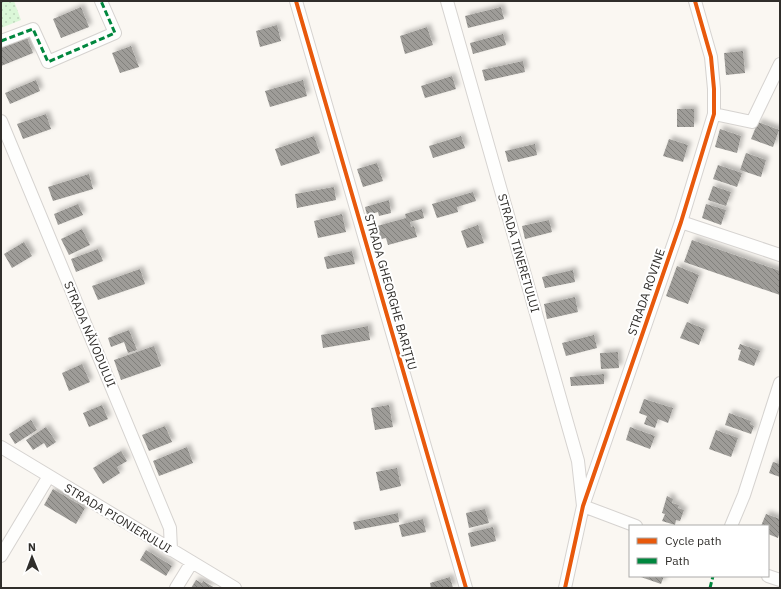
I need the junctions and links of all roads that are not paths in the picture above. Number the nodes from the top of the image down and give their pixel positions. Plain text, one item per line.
1 (101, 1) edge
2 (296, 1) edge
3 (447, 1) edge
4 (695, 1) edge
5 (1, 41) edge
6 (780, 64) edge
7 (714, 114) junction
8 (1, 121) edge
9 (681, 222) junction
10 (780, 255) edge
11 (780, 383) edge
12 (1, 447) edge
13 (49, 476) junction
14 (583, 506) junction
15 (633, 525) edge
16 (731, 525) edge
17 (171, 550) junction
18 (1, 556) edge
19 (192, 562) junction
20 (769, 576) edge
21 (780, 580) edge
22 (176, 588) edge
23 (235, 588) edge
24 (466, 588) edge
25 (565, 588) edge

1 - 5 street
2 - 24 street, STRADA GHEORGHE BARIȚIU
3 - 14 street, STRADA TINERETULUI
4 - 7 street, STRADA ROVINE
6 - 7 street
7 - 9 street, STRADA ROVINE
8 - 17 street, STRADA NĂVODULUI
9 - 10 street
9 - 14 street, STRADA ROVINE
11 - 16 street
12 - 13 street, STRADA PIONIERULUI
13 - 17 street, STRADA PIONIERULUI
13 - 18 street
14 - 15 street
14 - 25 street, STRADA ROVINE
17 - 19 street, STRADA PIONIERULUI
19 - 22 street
19 - 23 street, STRADA PIONIERULUI
20 - 21 street

